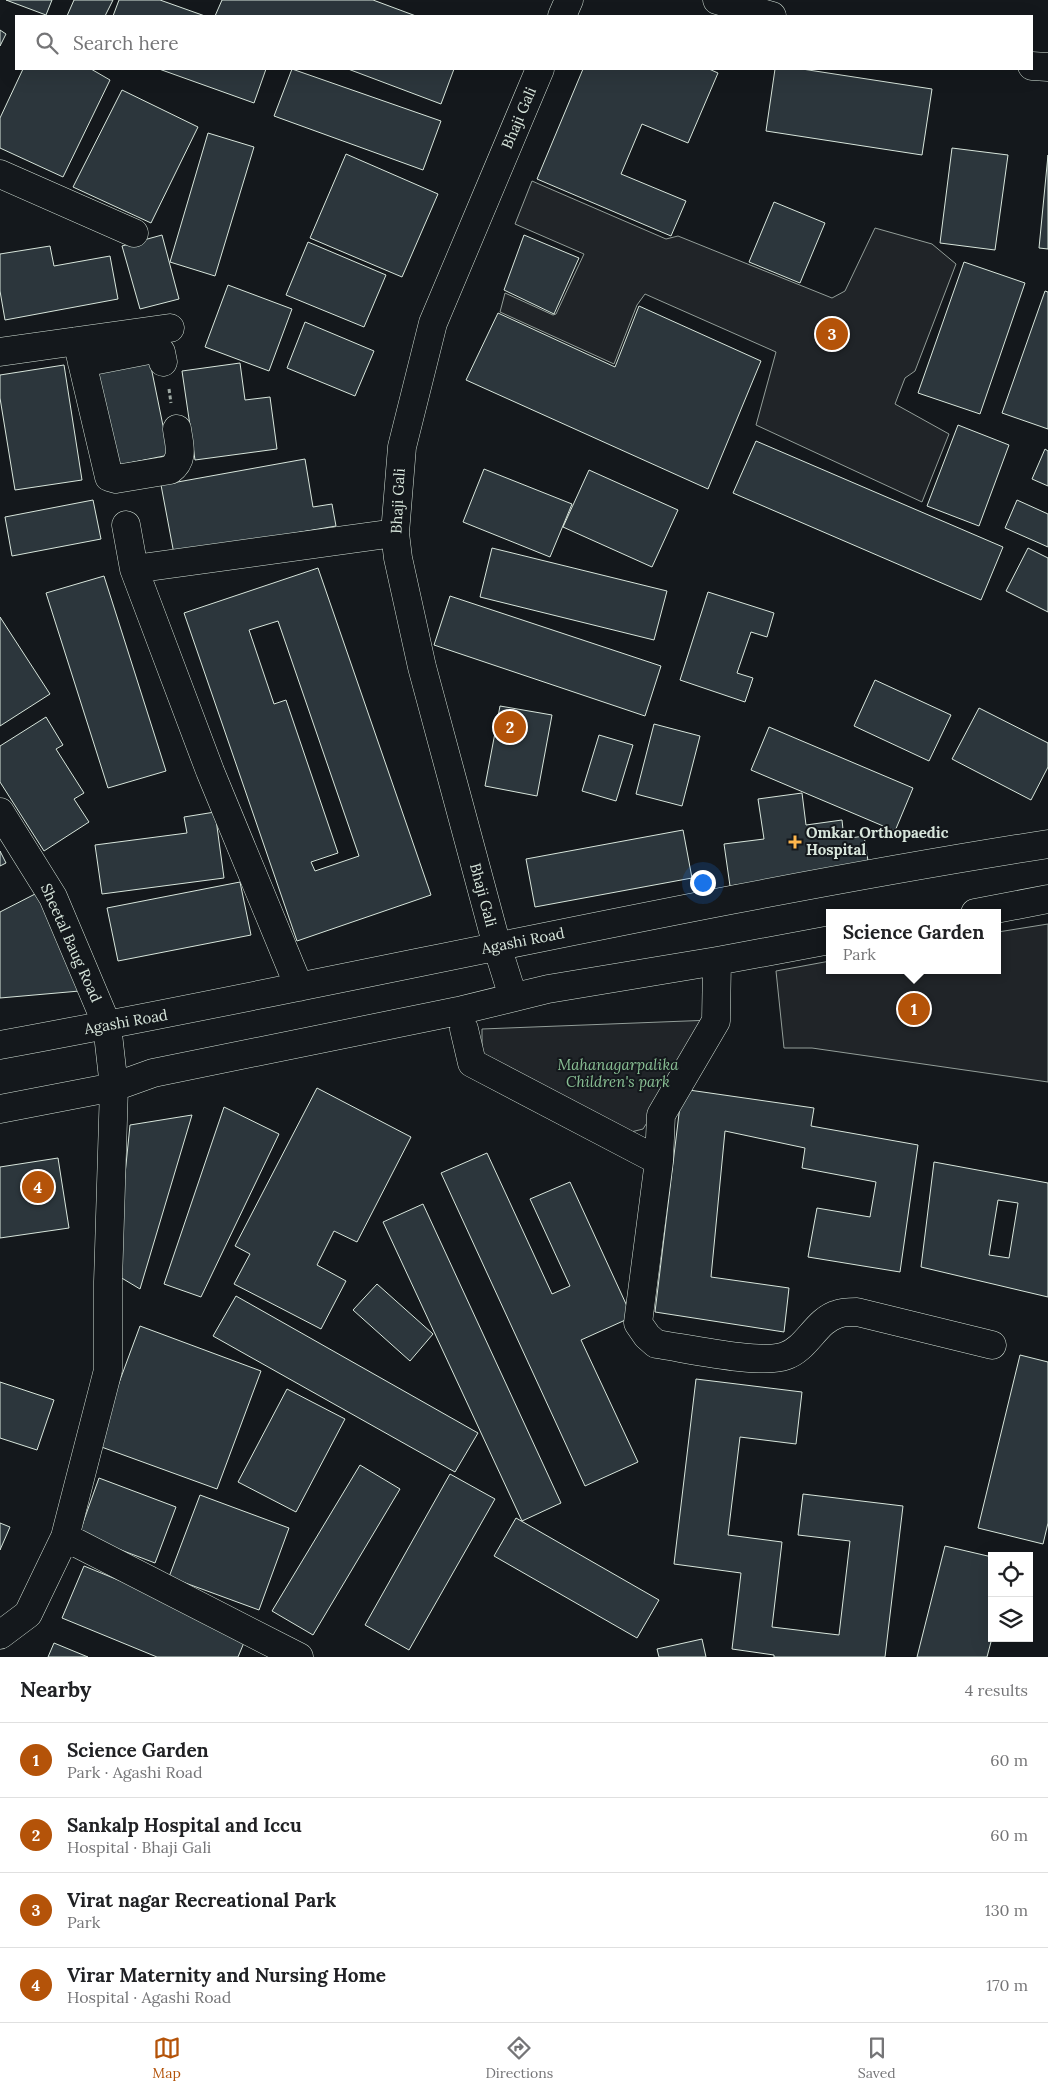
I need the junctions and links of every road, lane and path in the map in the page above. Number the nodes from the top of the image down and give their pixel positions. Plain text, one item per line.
1 (569, 0) edge
2 (718, 0) edge
3 (562, 15) edge
4 (769, 15) edge
5 (1033, 66) edge
6 (1048, 67) edge
7 (540, 70) edge
8 (0, 174) edge
9 (134, 233) dead end
10 (170, 328) dead end
11 (0, 352) edge
12 (79, 352) junction
13 (163, 362) joint
14 (176, 429) joint
15 (126, 526) dead end
16 (395, 533) junction
17 (134, 570) junction
18 (0, 812) edge
19 (1048, 844) edge
20 (1048, 899) edge
21 (996, 909) edge
22 (826, 941) edge
23 (497, 946) junction
24 (717, 961) junction
25 (299, 987) junction
26 (513, 997) junction
27 (107, 1025) junction
28 (464, 1029) dead end
29 (0, 1045) edge
30 (114, 1087) junction
31 (0, 1109) edge
32 (659, 1161) junction
33 (992, 1345) dead end
34 (65, 1537) junction
35 (0, 1635) edge
36 (299, 1657) edge

1 - 3 street
2 - 4 street
5 - 6 street
7 - 16 street, Bhaji Gali
8 - 9 street
10 - 12 street
11 - 12 street
12 - 13 street
12 - 14 street
13 - 14 path
15 - 17 street
16 - 17 street
16 - 23 street, Bhaji Gali
17 - 25 street
18 - 27 street, Sheetal Baug Road
19 - 23 street, Agashi Road
20 - 21 street
22 - 24 street
23 - 25 street, Agashi Road
23 - 26 street, Bhaji Gali
24 - 26 street
24 - 32 street
25 - 27 street, Agashi Road
26 - 30 street
27 - 29 street, Agashi Road
27 - 30 street, Sheetal Baug Road
28 - 32 street
30 - 31 street
30 - 34 street, Sheetal Baug Road
32 - 33 street
34 - 35 street, Sheetal Baug Road
34 - 36 street

